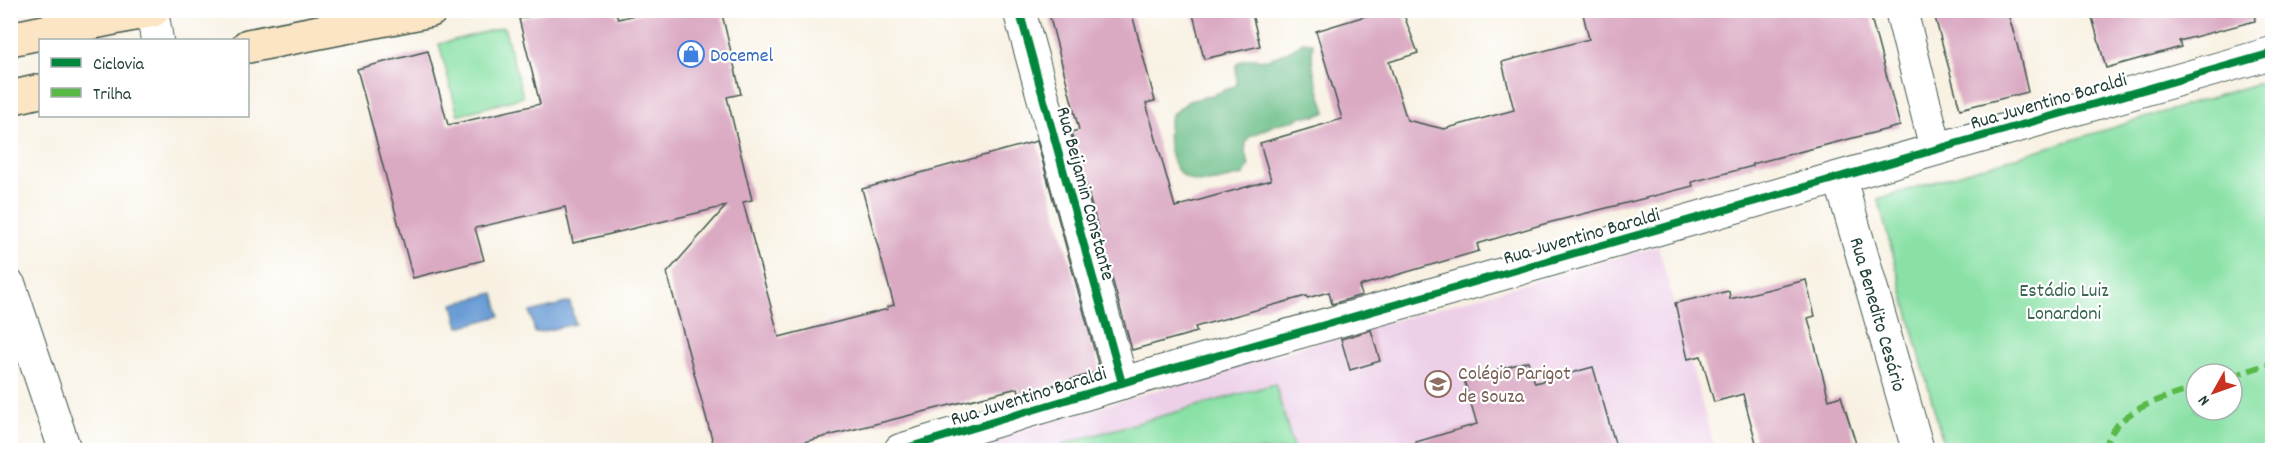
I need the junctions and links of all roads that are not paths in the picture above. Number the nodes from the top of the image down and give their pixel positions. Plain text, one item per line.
1 (431, 10) edge
2 (1019, 10) edge
3 (1900, 10) edge
4 (152, 11) edge
5 (10, 39) edge
6 (157, 39) edge
7 (249, 46) edge
8 (2272, 53) edge
9 (39, 91) edge
10 (10, 98) edge
11 (1936, 148) junction
12 (1840, 178) junction
13 (10, 286) edge
14 (1122, 384) junction
15 (65, 450) edge
16 (900, 450) edge
17 (1918, 450) edge

1 - 7 street
2 - 14 street, Rua Beijamin Constante
3 - 11 street
4 - 5 street
4 - 6 street
8 - 11 street, Rua Juventino Baraldi
9 - 10 street
11 - 12 street, Rua Juventino Baraldi
12 - 14 street, Rua Juventino Baraldi
12 - 17 street, Rua Benedito Cesário
13 - 15 street
14 - 16 street, Rua Juventino Baraldi

